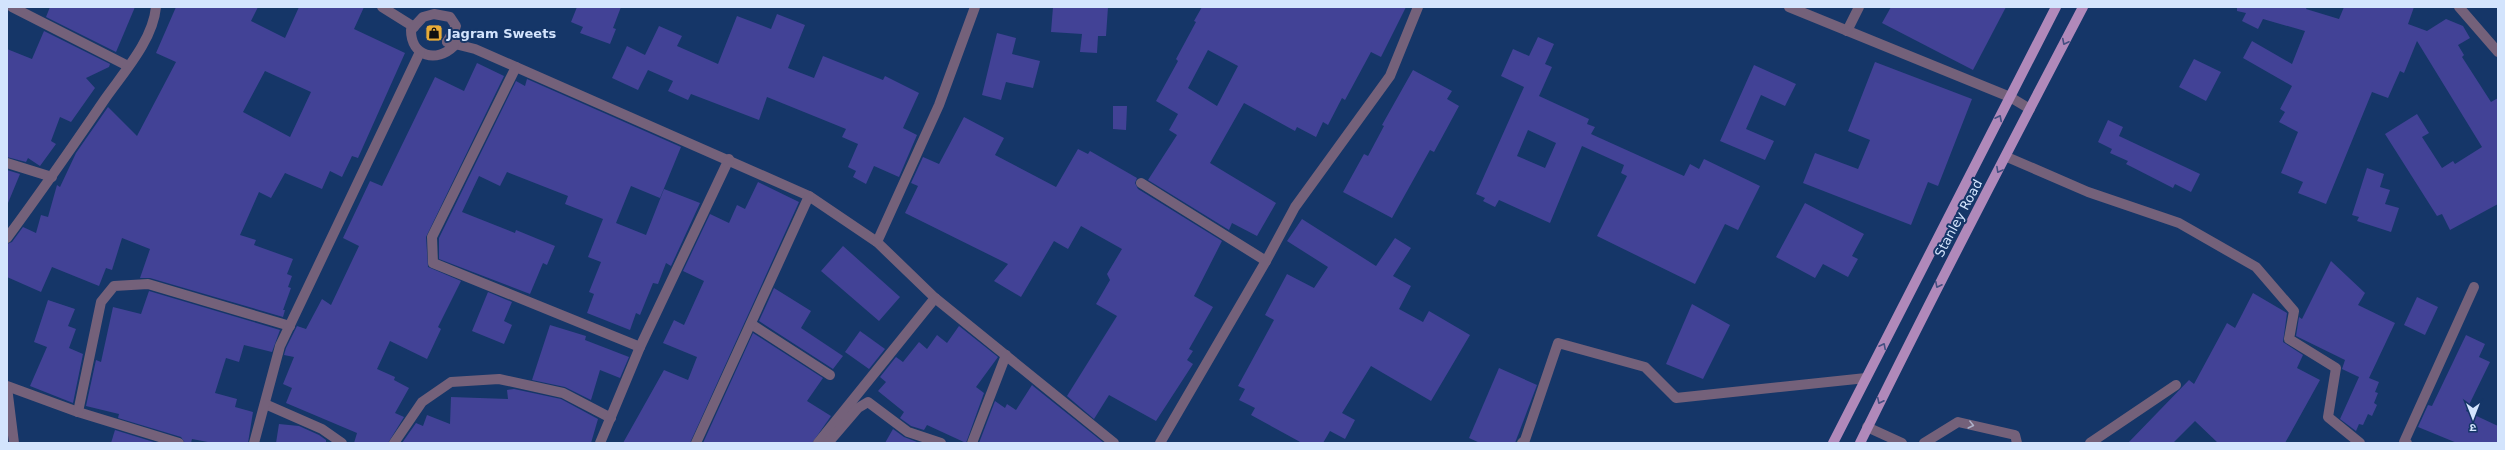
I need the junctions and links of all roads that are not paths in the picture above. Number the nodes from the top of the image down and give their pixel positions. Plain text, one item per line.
1 (12, 7) edge
2 (156, 7) edge
3 (382, 7) edge
4 (975, 7) edge
5 (1418, 7) edge
6 (1789, 7) edge
7 (1860, 7) edge
8 (2056, 7) edge
9 (2083, 7) edge
10 (2459, 7) edge
11 (444, 11) edge
12 (414, 27) junction
13 (1847, 31) junction
14 (447, 42) junction
15 (420, 52) junction
16 (2498, 52) edge
17 (128, 66) junction
18 (516, 67) junction
19 (2010, 97) junction
20 (2030, 109) junction
21 (2007, 157) junction
22 (729, 159) junction
23 (7, 163) edge
24 (52, 177) junction
25 (1141, 183) dead end
26 (810, 196) junction
27 (7, 238) edge
28 (877, 242) junction
29 (1266, 261) junction
30 (2474, 287) dead end
31 (935, 298) junction
32 (751, 324) junction
33 (290, 326) junction
34 (640, 347) junction
35 (1006, 355) junction
36 (830, 375) dead end
37 (1866, 378) junction
38 (2176, 385) dead end
39 (7, 386) edge
40 (265, 404) junction
41 (78, 412) junction
42 (611, 418) junction
43 (1867, 427) junction
44 (14, 443) edge
45 (180, 443) edge
46 (254, 443) edge
47 (342, 443) edge
48 (394, 443) edge
49 (600, 443) edge
50 (696, 443) edge
51 (818, 443) edge
52 (828, 443) edge
53 (941, 443) edge
54 (972, 443) edge
55 (1114, 443) edge
56 (1160, 443) edge
57 (1522, 443) edge
58 (1833, 443) edge
59 (1860, 443) edge
60 (1902, 443) edge
61 (1924, 443) edge
62 (2017, 443) edge
63 (2090, 443) edge
64 (2360, 443) edge
65 (2407, 443) edge

1 - 17 street
2 - 17 street
3 - 12 street
4 - 28 street
5 - 29 street
6 - 13 street
7 - 13 street
8 - 19 main road, Stanley Road
9 -> 20 main road, Stanley Road
10 - 16 street
11 - 12 street
11 - 14 street
12 - 15 street
13 - 19 street
14 - 15 street
14 - 18 street
15 - 33 street
17 - 24 street
18 - 22 street
18 - 34 street
19 - 20 street
37 -> 19 main road, Stanley Road
20 - 21 main road, Stanley Road
21 -> 43 main road, Stanley Road
21 - 64 street
22 - 26 street
22 - 34 street
23 - 24 street
24 - 27 street
25 - 29 street
26 - 28 street
26 - 32 street
28 - 31 street
29 - 56 street
30 - 65 street
31 - 35 street
31 - 51 street
32 - 36 street
32 - 50 street
33 - 40 street
33 - 41 street
34 - 42 street
35 - 54 street
35 - 55 street
37 - 57 street
37 - 58 main road, Stanley Road
38 - 63 street
39 - 41 street
39 - 44 street
40 - 46 street
40 - 47 street
41 - 45 street
42 - 48 street
42 - 49 street
43 - 59 main road, Stanley Road
43 - 60 street
52 - 53 street
61 -> 62 street

